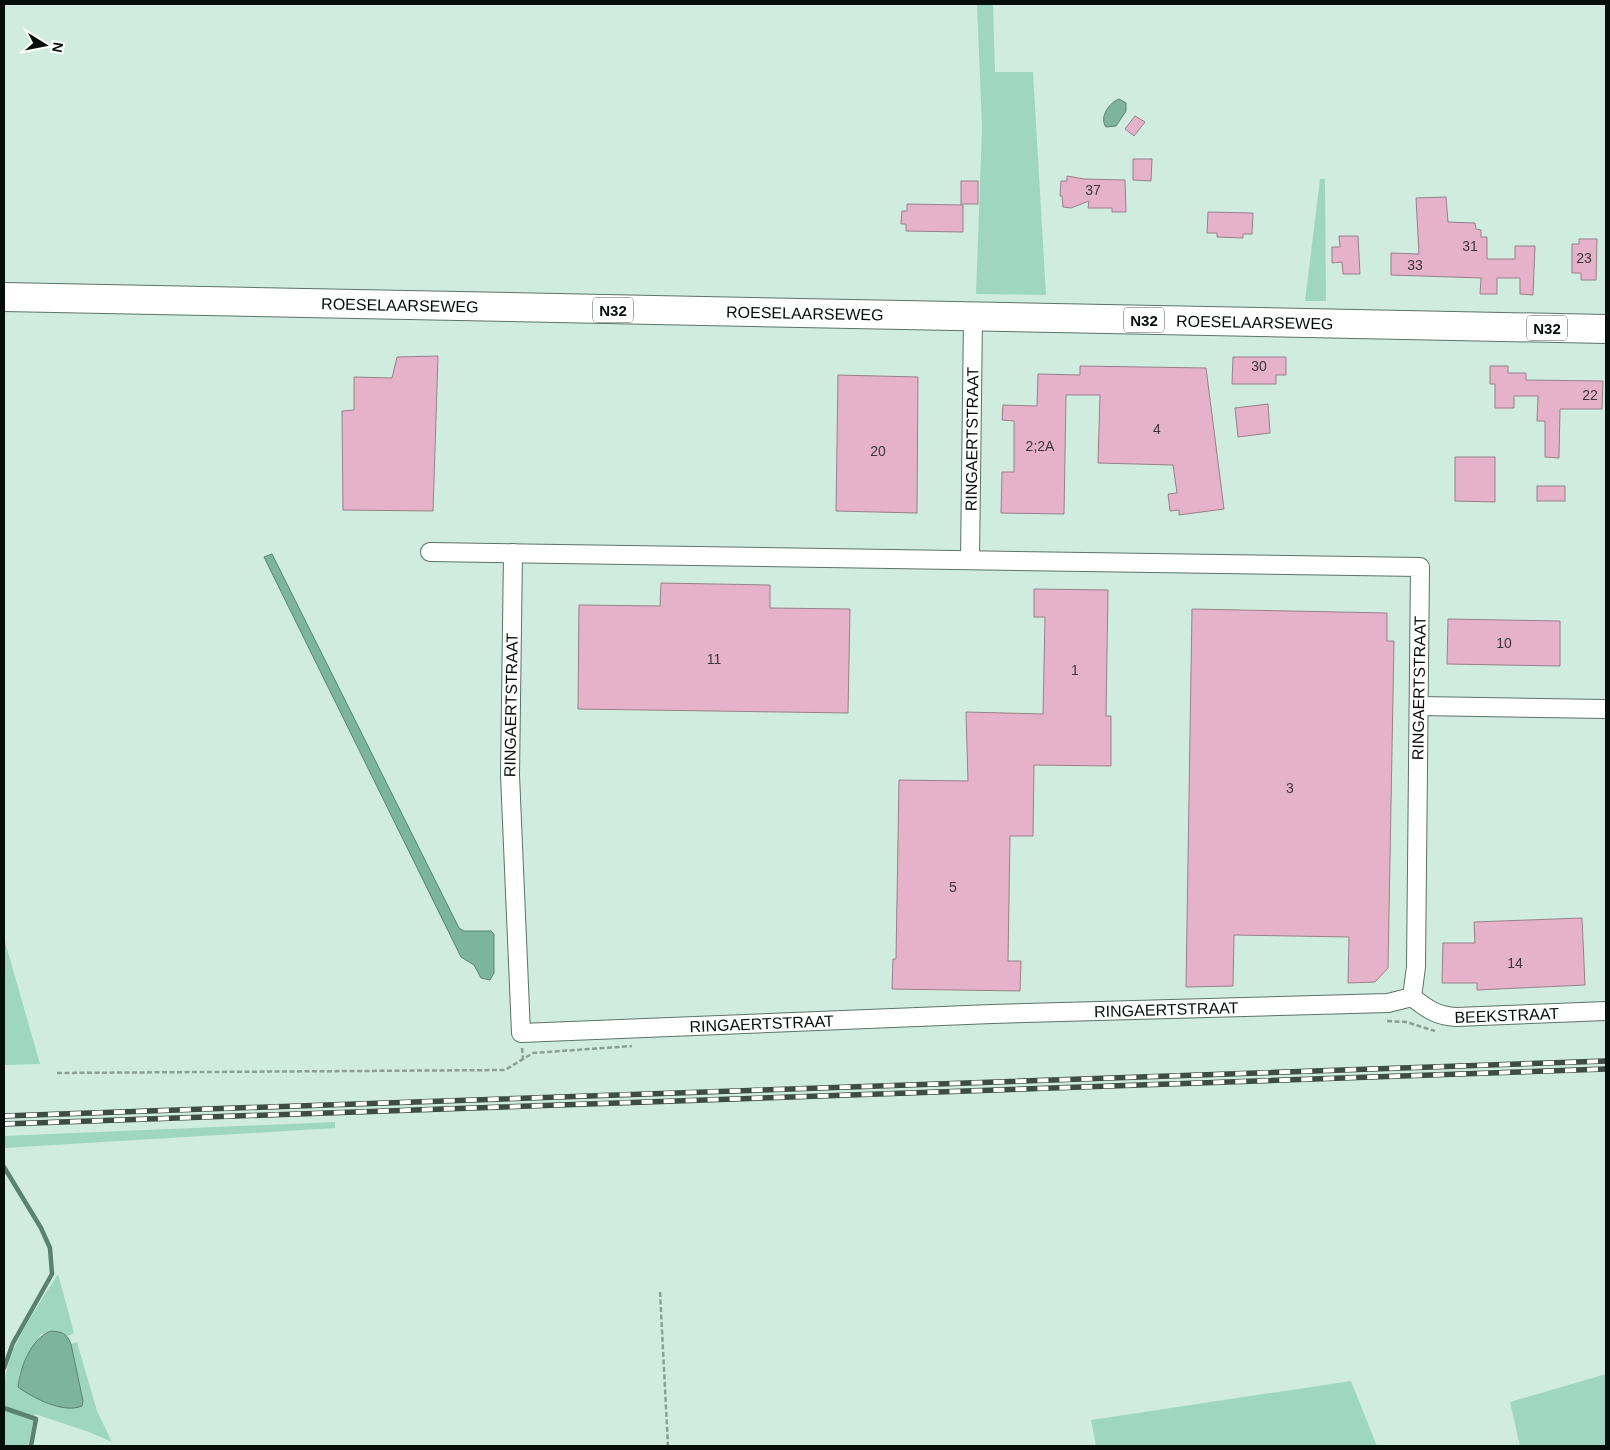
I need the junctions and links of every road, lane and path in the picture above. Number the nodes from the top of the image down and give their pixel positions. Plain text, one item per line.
1 (4, 297) edge
2 (973, 317) junction
3 (1606, 329) edge
4 (430, 552) dead end
5 (513, 553) junction
6 (970, 560) junction
7 (1419, 706) junction
8 (1606, 709) edge
9 (1412, 997) junction
10 (1606, 1011) edge
11 (1378, 1021) dead end
12 (1439, 1031) dead end
13 (635, 1046) dead end
14 (57, 1073) dead end
15 (660, 1292) dead end
16 (668, 1446) edge

1 - 2 main road, ROESELAARSEWEG / N32
2 - 3 main road, ROESELAARSEWEG / N32
2 - 6 street, RINGAERTSTRAAT
4 - 5 street, RINGAERTSTRAAT
5 - 6 street, RINGAERTSTRAAT
5 - 9 street, RINGAERTSTRAAT
6 - 7 street, RINGAERTSTRAAT
7 - 8 street
7 - 9 street, RINGAERTSTRAAT
9 - 10 street, BEEKSTRAAT
11 - 12 path
13 - 14 path
15 - 16 path

